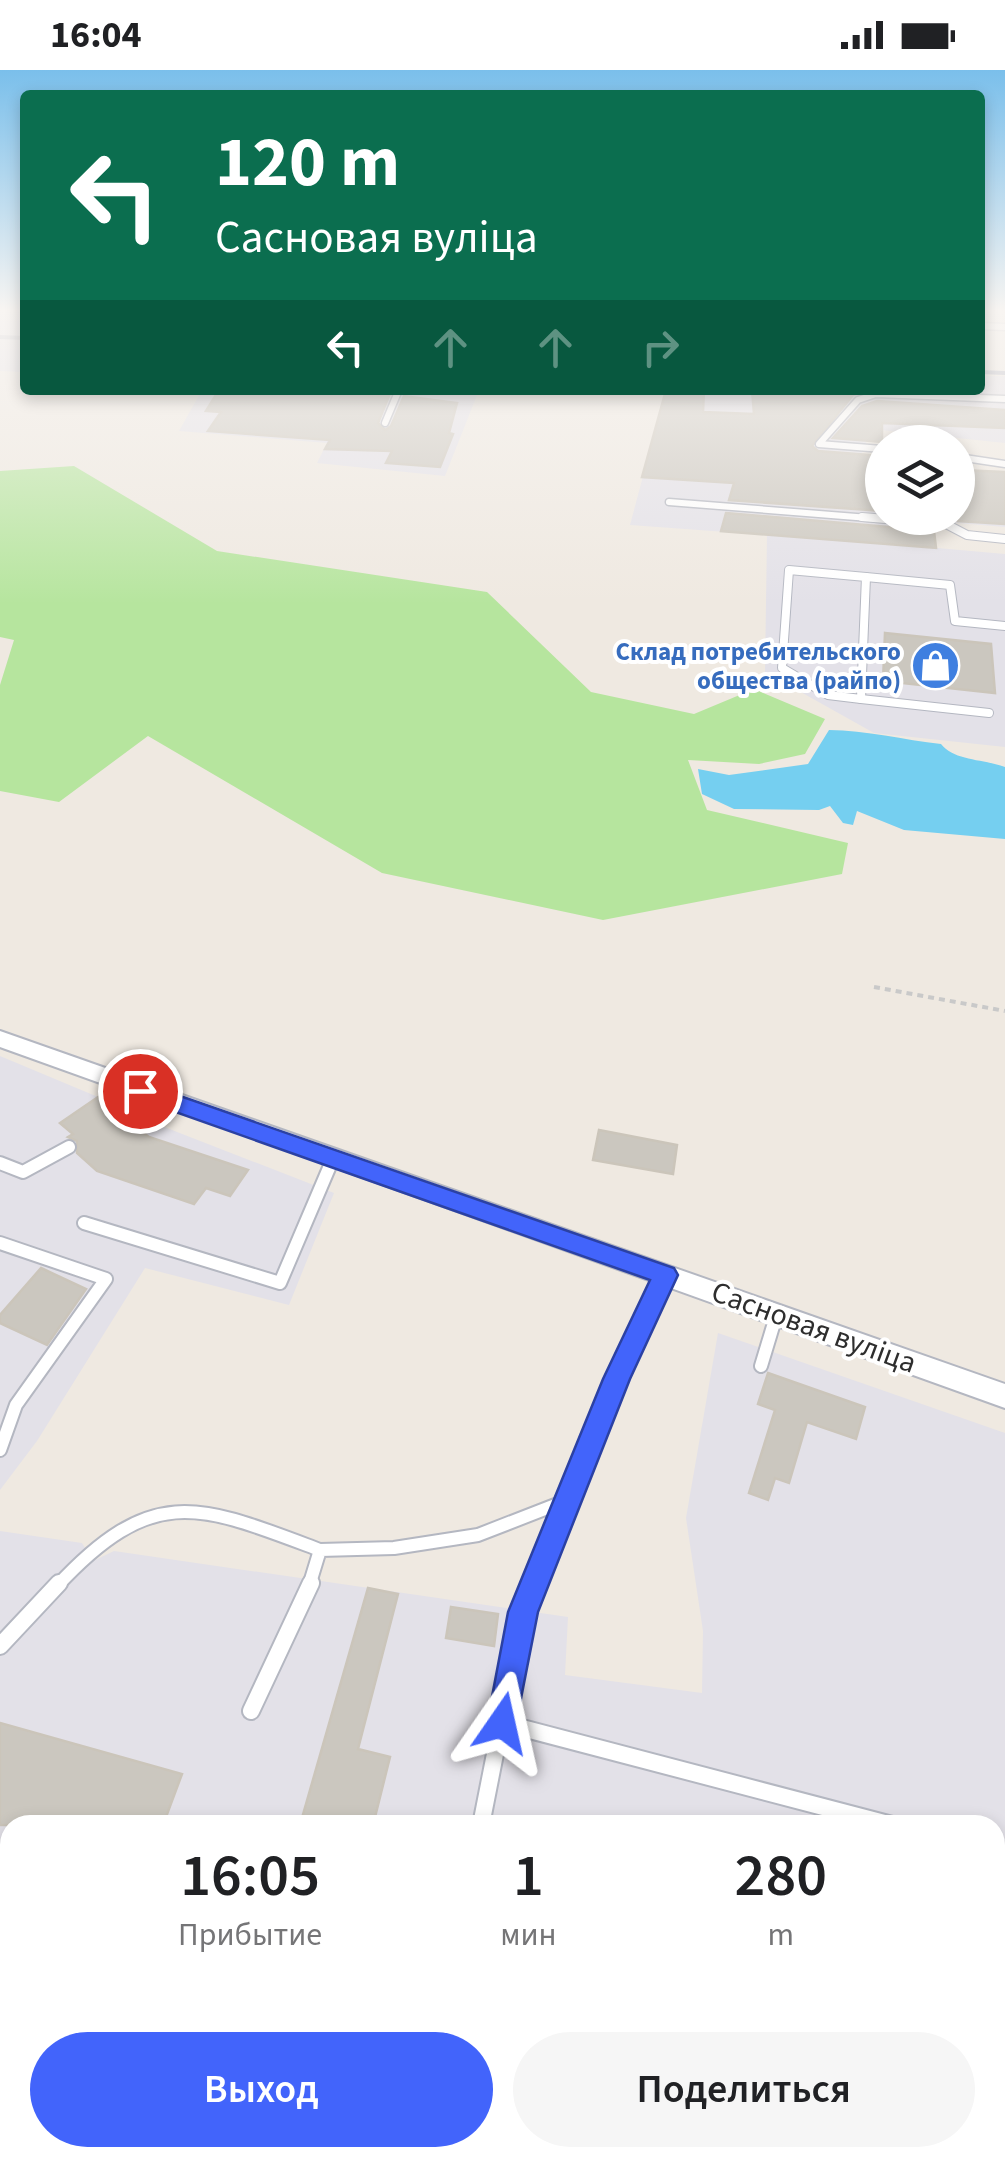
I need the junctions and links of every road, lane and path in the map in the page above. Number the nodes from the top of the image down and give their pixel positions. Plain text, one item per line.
1 (391, 409) edge
2 (850, 409) edge
3 (385, 423) dead end
4 (865, 448) edge
5 (975, 460) edge
6 (1005, 464) edge
7 (669, 502) dead end
8 (1005, 538) edge
9 (866, 577) junction
10 (1005, 626) edge
11 (861, 699) junction
12 (989, 713) dead end
13 (874, 988) dead end
14 (1005, 1011) edge
15 (0, 1039) edge
16 (140, 1091) junction
17 (118, 1114) dead end
18 (68, 1146) dead end
19 (332, 1161) junction
20 (0, 1162) edge
21 (84, 1222) dead end
22 (0, 1243) edge
23 (665, 1275) junction
24 (777, 1313) junction
25 (761, 1366) dead end
26 (1005, 1396) edge
27 (0, 1450) edge
28 (568, 1500) junction
29 (320, 1550) junction
30 (0, 1646) edge
31 (251, 1711) dead end
32 (502, 1723) junction
33 (483, 1815) edge
34 (854, 1815) edge

1 - 3 lane
2 - 4 lane
5 - 6 lane
7 - 8 lane
9 - 10 lane
9 - 11 lane
9 - 11 lane
11 - 12 lane
13 - 14 path
15 - 16 street, Сасновая вуліца
16 - 17 lane
16 - 19 street, Сасновая вуліца
18 - 20 lane
19 - 21 lane
19 - 23 street, Сасновая вуліца
22 - 27 lane
23 - 24 street, Сасновая вуліца
23 - 28 lane
24 - 25 lane
24 - 26 street, Сасновая вуліца
28 - 29 lane
28 - 32 lane
29 - 30 lane
29 - 31 lane
32 - 33 lane
32 - 34 lane

